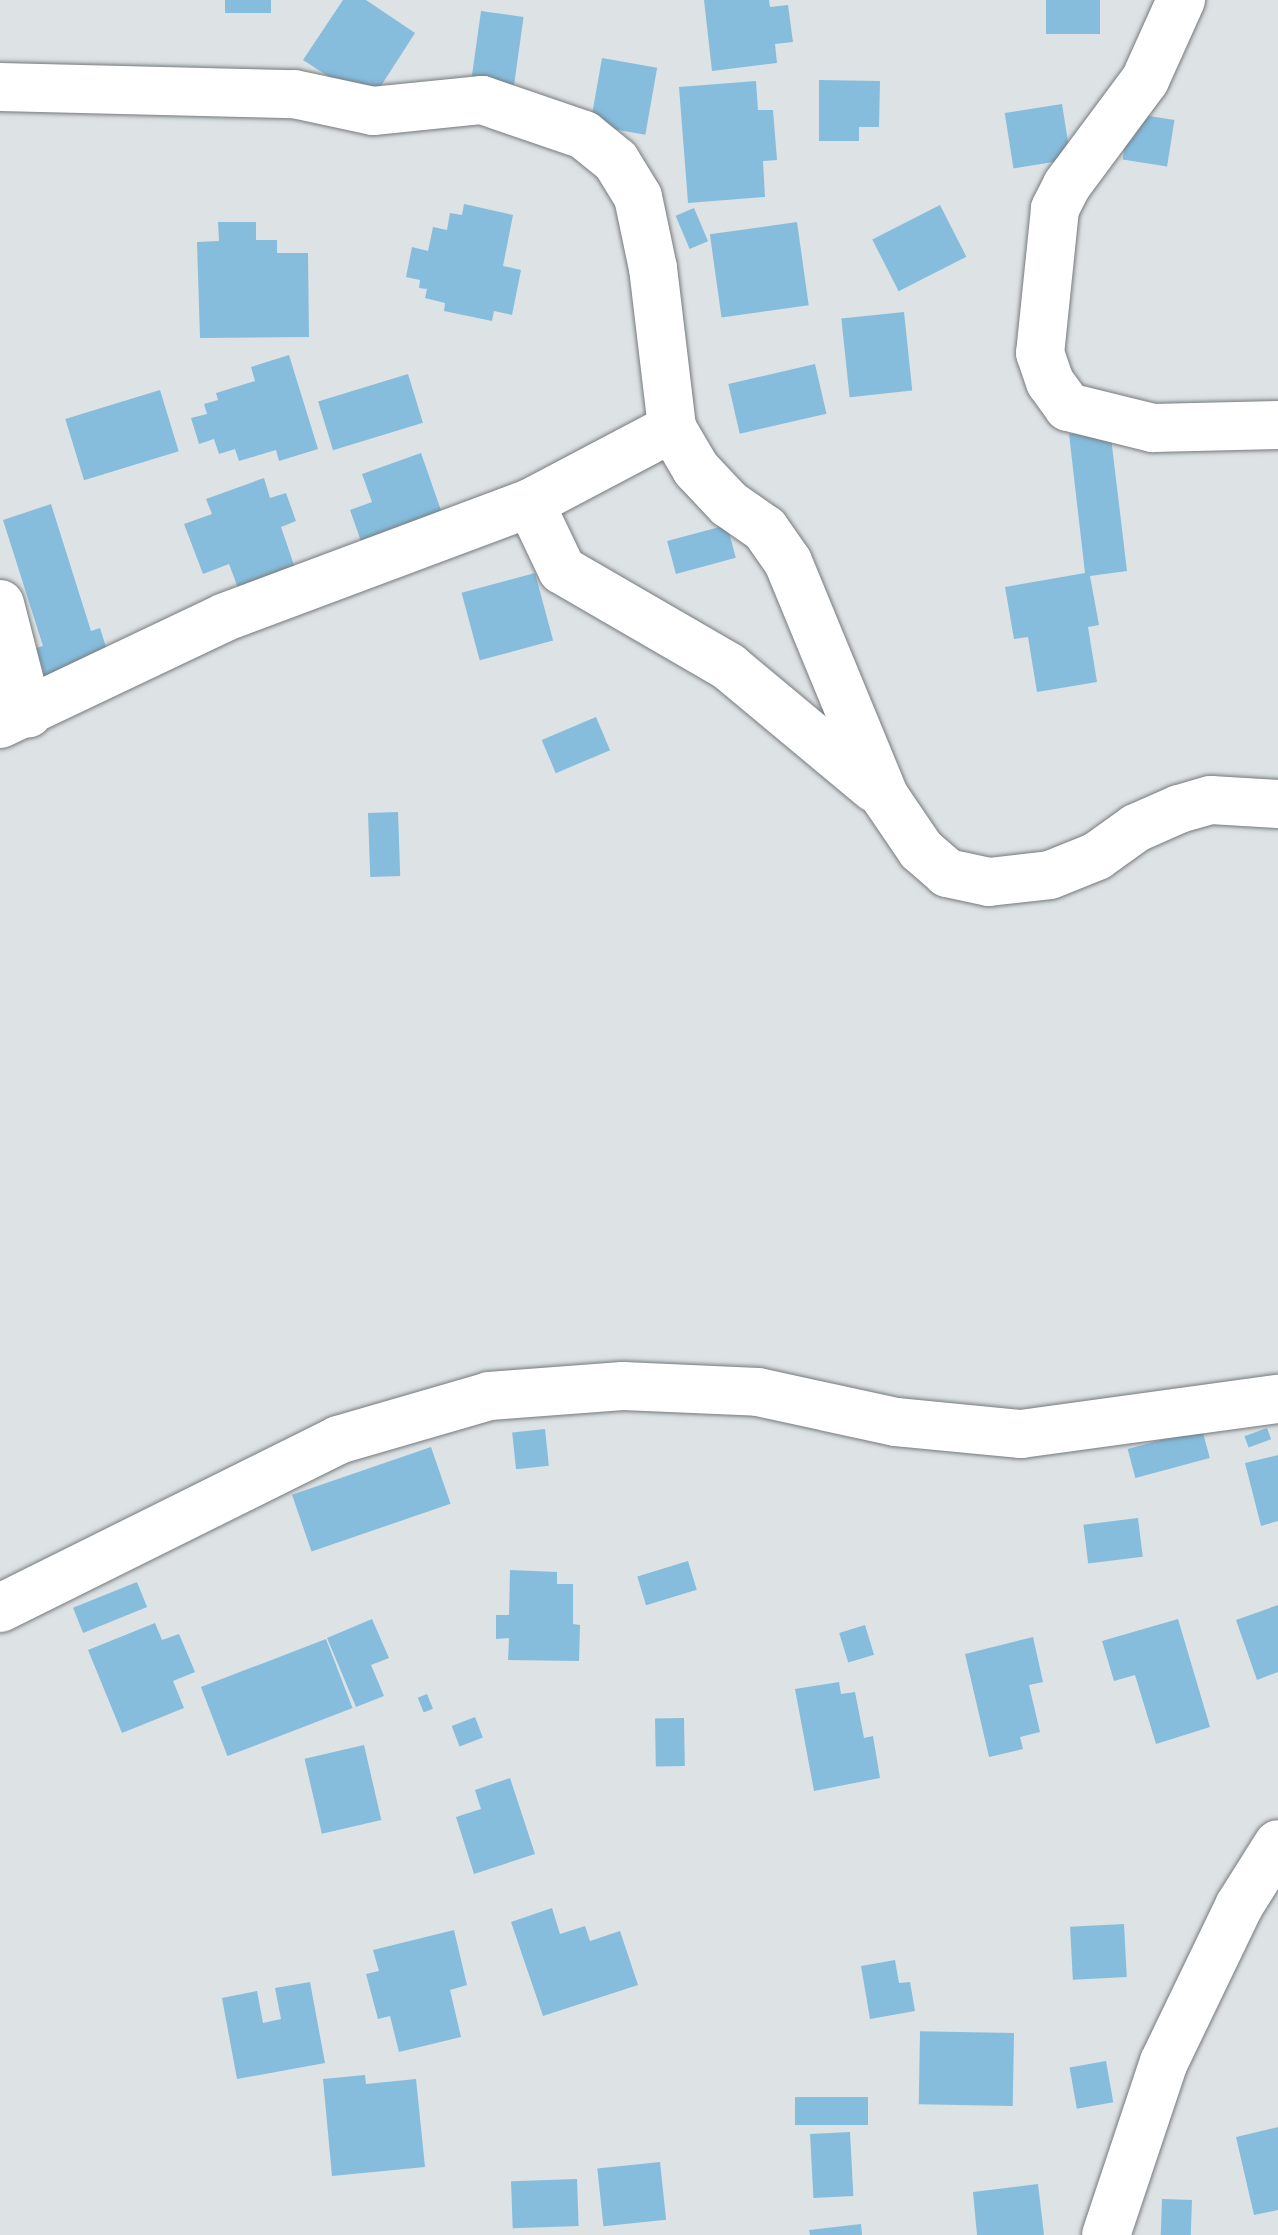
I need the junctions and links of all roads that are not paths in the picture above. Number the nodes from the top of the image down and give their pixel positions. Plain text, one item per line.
1 (1181, 0) edge
2 (0, 88) edge
3 (54, 90) junction
4 (0, 114) edge
5 (1278, 425) edge
6 (672, 428) junction
7 (530, 503) junction
8 (0, 604) edge
9 (14, 718) edge
10 (885, 797) junction
11 (1278, 804) edge
12 (1278, 1399) edge
13 (0, 1608) edge
14 (1278, 1844) edge
15 (1106, 2235) edge

1 - 5 street
2 - 3 street
3 - 4 street
3 - 6 street
6 - 7 street
6 - 10 street
7 - 9 street
7 - 10 street
8 - 9 street
10 - 11 street
12 - 13 street
14 - 15 street

